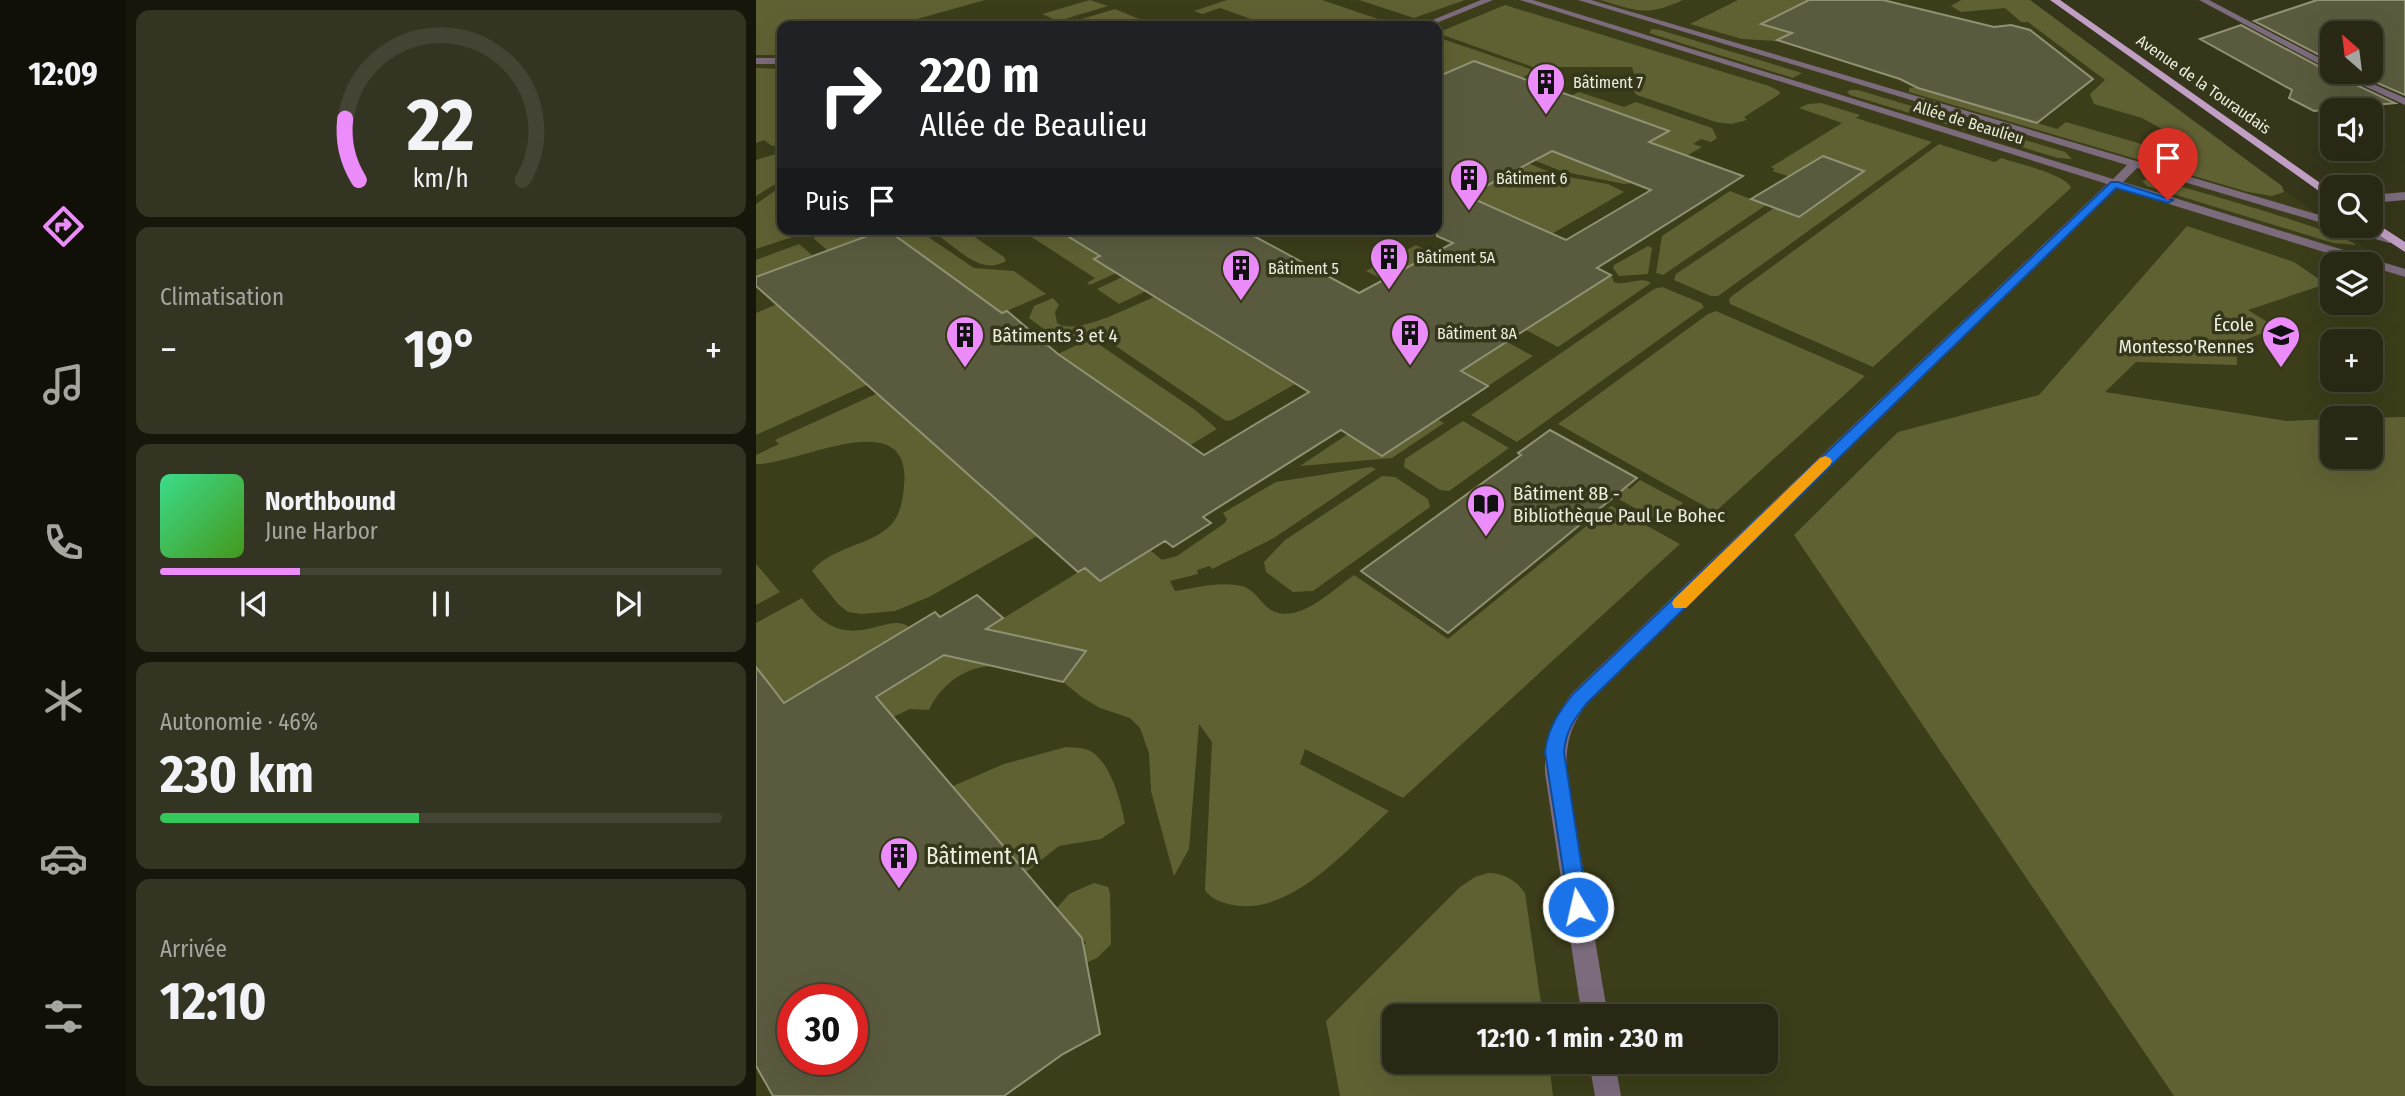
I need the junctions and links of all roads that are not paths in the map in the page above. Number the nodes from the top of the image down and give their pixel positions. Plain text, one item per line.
1 (1489, 0) edge
2 (1524, 0) edge
3 (1582, 0) edge
4 (2054, 0) edge
5 (2203, 0) edge
6 (1435, 21) edge
7 (756, 61) edge
8 (777, 61) edge
9 (2320, 62) edge
10 (1834, 76) junction
11 (2365, 84) edge
12 (1810, 89) junction
13 (2405, 102) edge
14 (2133, 166) junction
15 (2115, 184) junction
16 (2320, 189) edge
17 (2405, 196) edge
18 (2383, 198) edge
19 (2320, 219) edge
20 (2383, 233) edge
21 (2383, 237) edge
22 (2393, 240) junction
23 (2405, 248) edge
24 (2405, 273) edge
25 (1593, 1004) edge
26 (1604, 1074) edge
27 (1608, 1096) edge

1 - 6 street
2 - 12 street, Allée de Beaulieu
3 - 10 street, Allée de Beaulieu
4 - 16 main road, Avenue de la Touraudais
5 - 9 street
7 - 8 street
10 - 12 street
10 - 14 street, Allée de Beaulieu
11 - 13 street
12 - 15 street, Allée de Beaulieu
14 - 15 street
14 - 19 street, Allée de Beaulieu
15 - 24 street, Allée de Beaulieu
15 - 25 street
17 - 18 street
20 - 22 main road
21 - 22 street
22 - 23 main road
26 - 27 street

